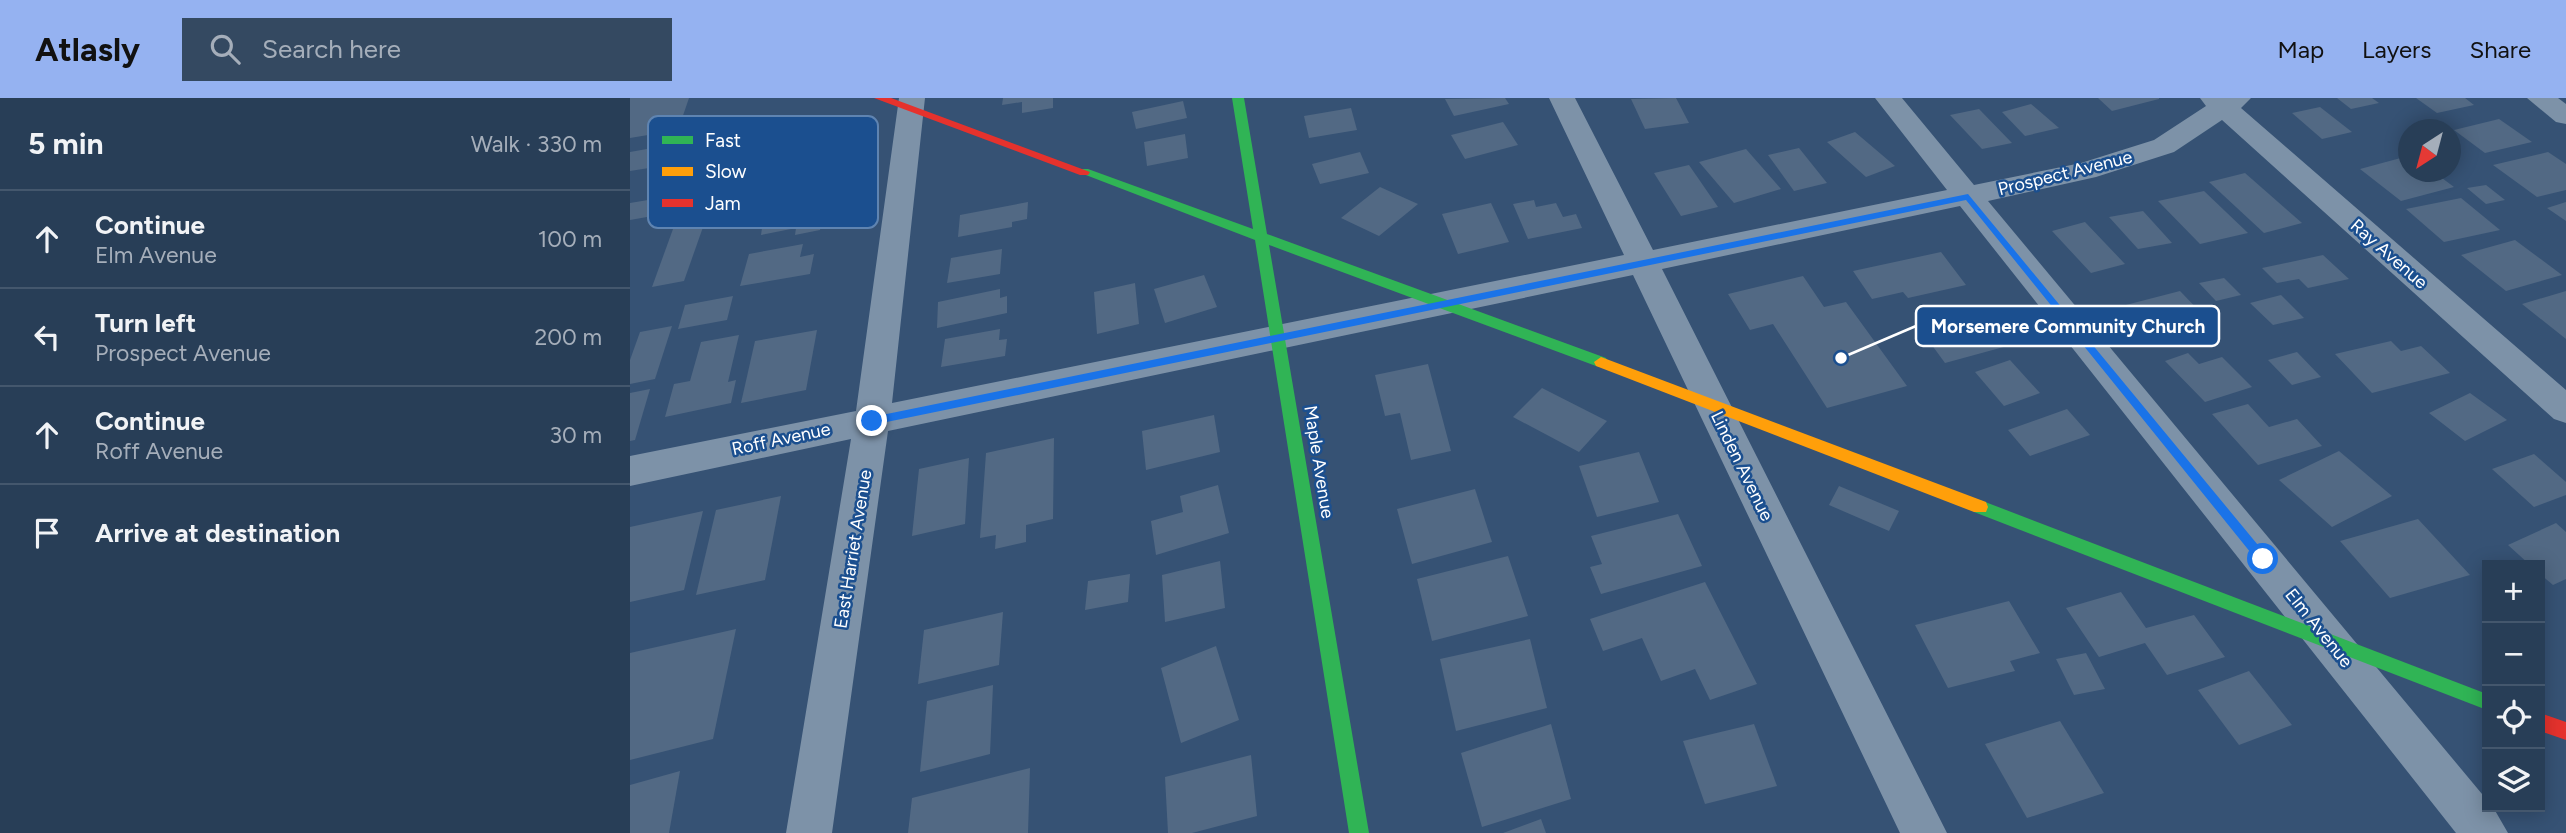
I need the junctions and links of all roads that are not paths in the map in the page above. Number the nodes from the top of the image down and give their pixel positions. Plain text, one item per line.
1 (880, 98) edge
2 (1238, 98) edge
3 (1562, 98) edge
4 (1888, 98) edge
5 (2540, 98) edge
6 (2225, 102) edge
7 (911, 104) edge
8 (2566, 116) edge
9 (1968, 197) junction
10 (1262, 236) junction
11 (1644, 264) junction
12 (1447, 303) junction
13 (1279, 339) junction
14 (1014, 393) joint
15 (1713, 406) junction
16 (2566, 410) edge
17 (872, 421) junction
18 (630, 471) edge
19 (2330, 643) junction
20 (2482, 700) edge
21 (2545, 724) edge
22 (2566, 731) edge
23 (809, 833) edge
24 (1359, 833) edge
25 (1924, 833) edge
26 (2485, 833) edge

1 - 7 main road
2 - 10 main road, Maple Avenue
3 - 11 street, Linden Avenue
4 - 9 street, Elm Avenue
5 - 8 street
6 - 9 street, Prospect Avenue
6 - 16 street, Ray Avenue
7 - 10 main road
7 - 17 street, East Harriet Avenue
9 - 11 street, Prospect Avenue
9 - 19 street, Elm Avenue
10 - 12 main road
10 - 13 main road, Maple Avenue
11 - 12 street, Prospect Avenue
11 - 15 street, Linden Avenue
12 - 13 street, Prospect Avenue
12 - 15 main road
13 - 14 street, Prospect Avenue
13 - 24 main road, Maple Avenue
14 - 17 street, Roff Avenue
15 - 19 main road
15 - 25 street, Linden Avenue
17 - 18 street, Roff Avenue
17 - 23 street, East Harriet Avenue
19 - 20 main road
19 - 26 street, Elm Avenue
21 - 22 main road

